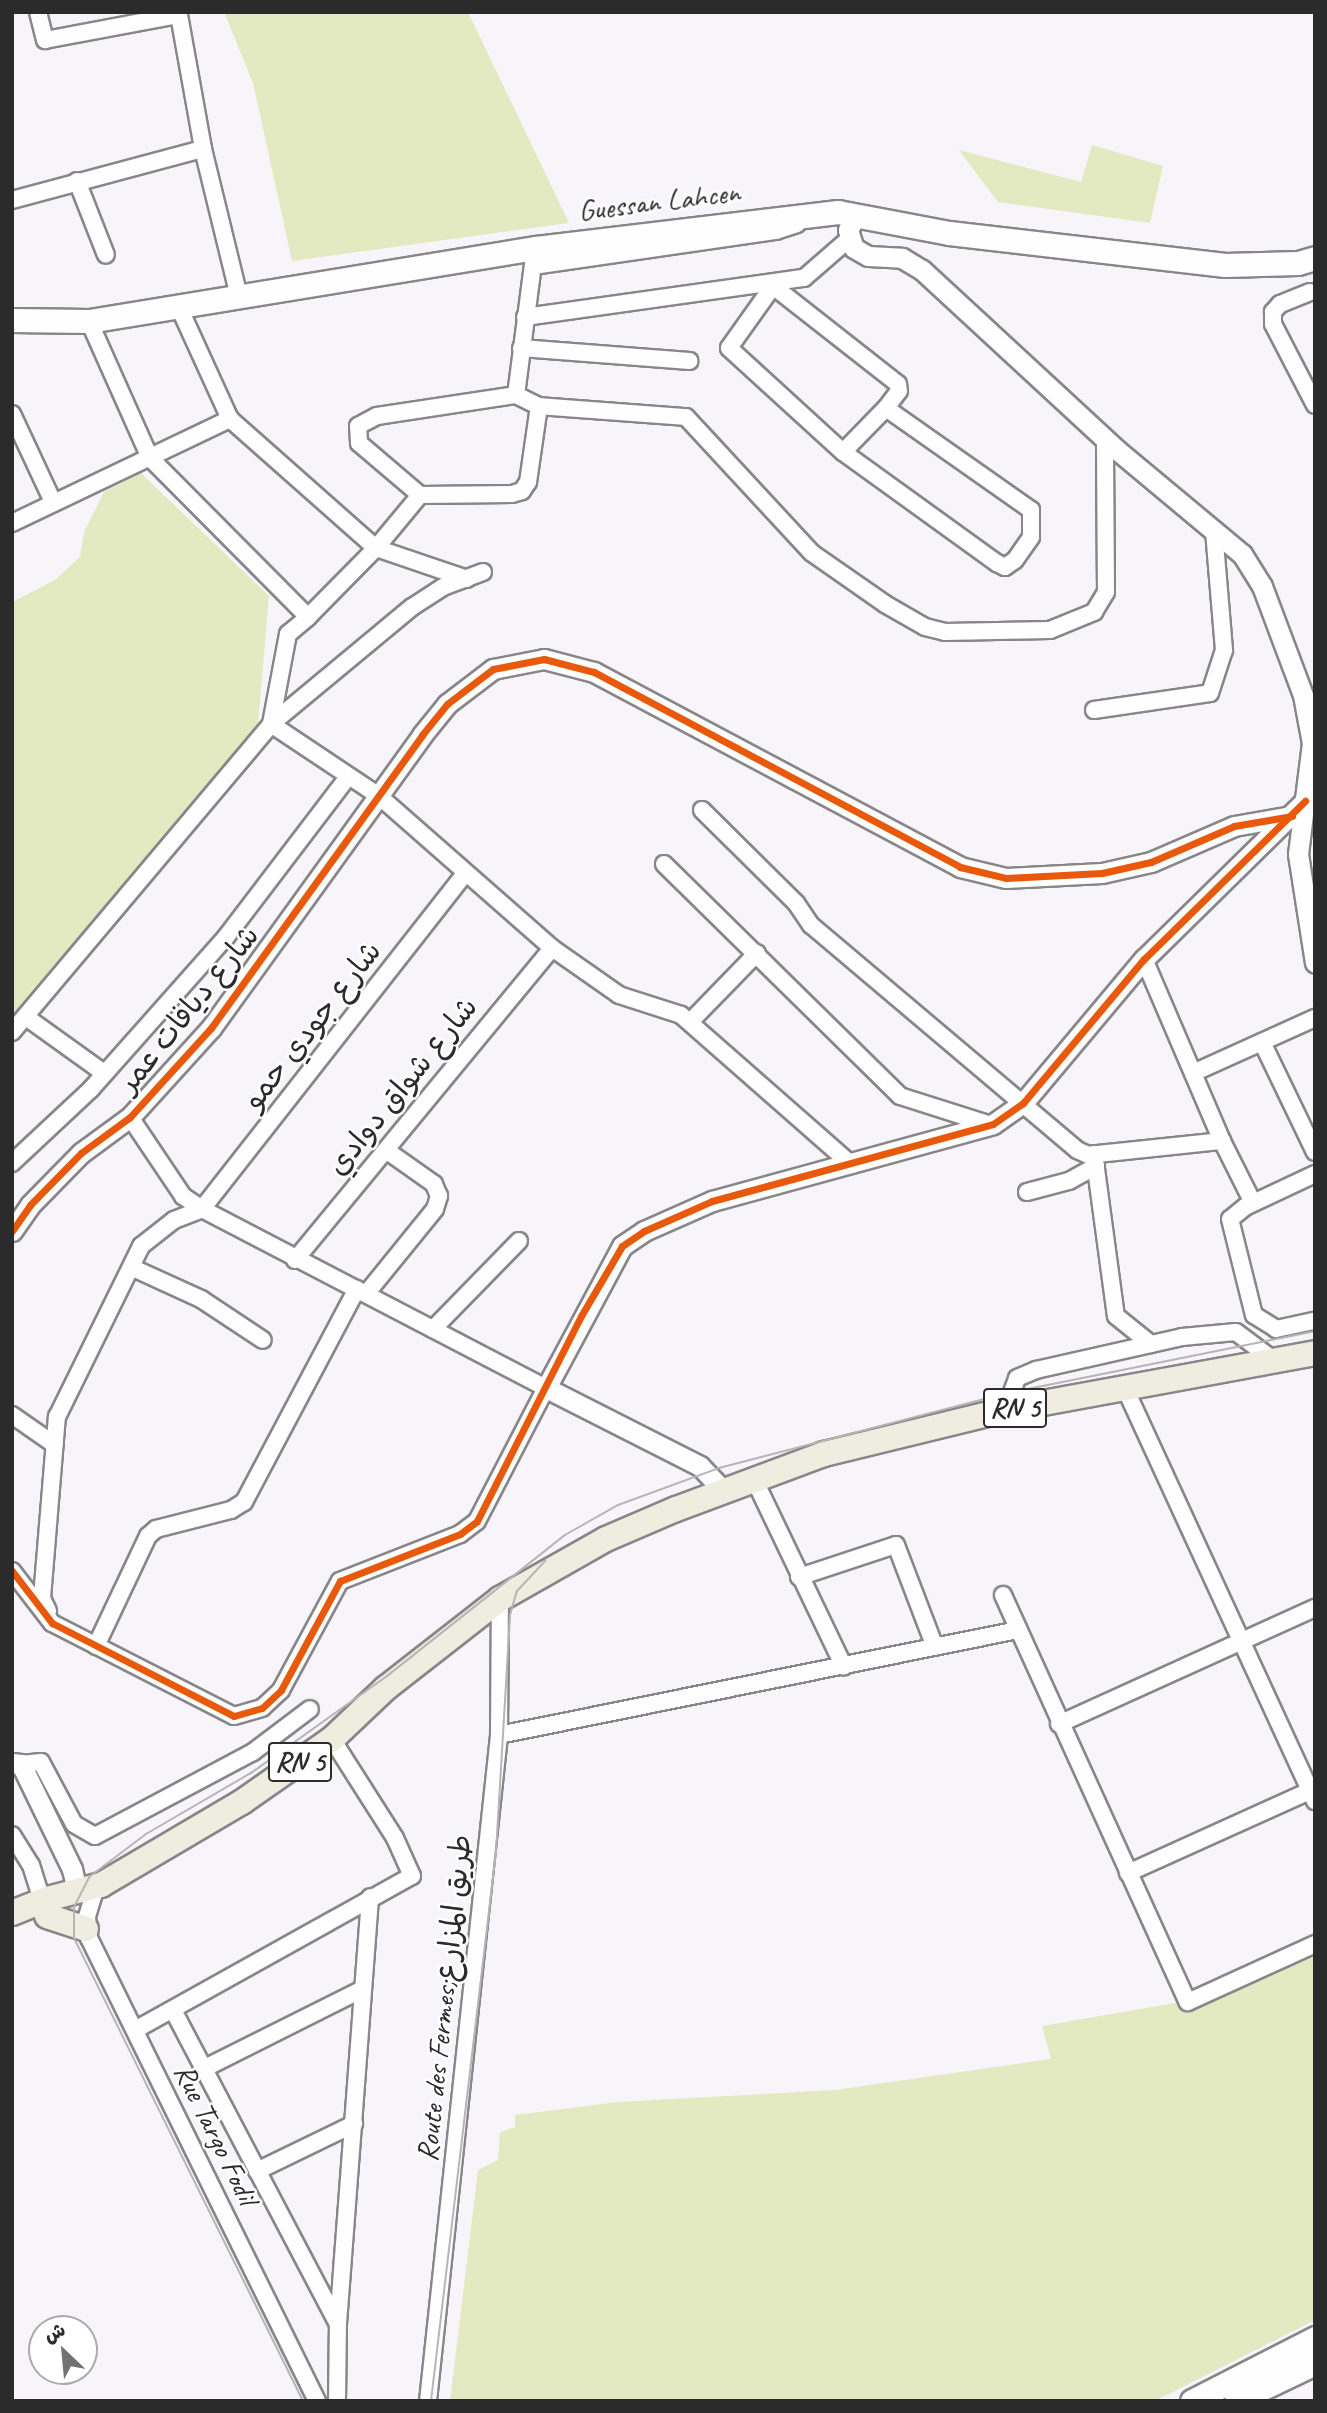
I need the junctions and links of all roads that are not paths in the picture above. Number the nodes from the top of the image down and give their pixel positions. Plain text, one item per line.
1 (38, 12) edge
2 (133, 18) edge
3 (203, 149) junction
4 (77, 181) junction
5 (12, 200) edge
6 (853, 227) junction
7 (106, 255) dead end
8 (534, 257) junction
9 (1315, 258) edge
10 (775, 284) junction
11 (1310, 292) dead end
12 (239, 297) junction
13 (178, 305) junction
14 (525, 317) junction
15 (12, 320) edge
16 (89, 321) junction
17 (521, 348) junction
18 (689, 361) dead end
19 (516, 395) junction
20 (539, 405) junction
21 (1315, 405) edge
22 (886, 408) junction
23 (12, 414) edge
24 (230, 419) junction
25 (1105, 439) junction
26 (843, 452) junction
27 (150, 458) junction
28 (420, 495) junction
29 (53, 502) junction
30 (12, 523) edge
31 (1214, 530) junction
32 (376, 548) junction
33 (483, 572) dead end
34 (467, 579) junction
35 (308, 617) junction
36 (1094, 710) dead end
37 (271, 724) junction
38 (1314, 748) edge
39 (348, 777) junction
40 (379, 796) junction
41 (1298, 808) junction
42 (702, 810) dead end
43 (664, 864) dead end
44 (464, 875) junction
45 (552, 948) junction
46 (757, 953) junction
47 (1144, 959) junction
48 (1315, 963) edge
49 (26, 1017) junction
50 (1315, 1018) edge
51 (690, 1022) junction
52 (12, 1032) edge
53 (1262, 1042) junction
54 (104, 1073) junction
55 (1193, 1073) junction
56 (1023, 1103) junction
57 (130, 1117) junction
58 (993, 1124) junction
59 (1222, 1141) junction
60 (386, 1150) junction
61 (1315, 1152) edge
62 (1095, 1160) junction
63 (12, 1163) edge
64 (852, 1165) junction
65 (1315, 1174) edge
66 (1027, 1192) dead end
67 (1252, 1203) junction
68 (202, 1209) junction
69 (12, 1231) edge
70 (519, 1241) dead end
71 (295, 1260) junction
72 (133, 1268) junction
73 (362, 1291) junction
74 (1315, 1321) edge
75 (433, 1329) junction
76 (263, 1340) dead end
77 (1151, 1344) junction
78 (1315, 1353) edge
79 (1272, 1359) junction
80 (1124, 1386) junction
81 (546, 1388) junction
82 (1005, 1410) junction
83 (12, 1415) edge
84 (55, 1445) junction
85 (700, 1466) junction
86 (754, 1479) junction
87 (723, 1490) junction
88 (676, 1509) junction
89 (12, 1571) edge
90 (799, 1577) junction
91 (1003, 1595) dead end
92 (500, 1599) junction
93 (1315, 1608) edge
94 (52, 1623) junction
95 (1018, 1630) junction
96 (1242, 1641) junction
97 (96, 1646) junction
98 (935, 1647) junction
99 (844, 1667) junction
100 (310, 1709) dead end
101 (1059, 1724) junction
102 (499, 1735) junction
103 (332, 1739) junction
104 (17, 1764) edge
105 (1312, 1796) edge
106 (12, 1835) edge
107 (1128, 1873) junction
108 (86, 1889) junction
109 (370, 1897) junction
110 (44, 1908) junction
111 (12, 1913) edge
112 (12, 1928) edge
113 (86, 1929) junction
114 (1315, 1944) edge
115 (363, 1990) junction
116 (173, 2010) junction
117 (135, 2030) junction
118 (203, 2069) junction
119 (354, 2124) junction
120 (257, 2171) junction
121 (338, 2325) junction
122 (1314, 2347) edge
123 (317, 2401) edge
124 (337, 2401) edge
125 (428, 2401) edge
126 (1192, 2401) edge
127 (1237, 2401) edge

1 - 2 street
2 - 3 street
3 - 4 street
3 - 12 street
4 - 5 street
4 - 7 street
6 - 8 main road, Guessan Lahcen
6 - 9 main road, Guessan Lahcen
6 - 10 street
6 - 25 street
8 - 12 main road, Guessan Lahcen
8 - 14 street
10 - 14 street
10 - 22 street
10 - 26 street
11 - 21 street
12 - 13 main road, Guessan Lahcen
13 - 16 main road, Guessan Lahcen
13 - 24 street
14 - 17 street
15 - 16 main road, Guessan Lahcen
16 - 27 street
17 - 18 street
17 - 19 street
19 - 20 street
19 - 28 street
20 - 25 street
20 - 28 street
22 - 26 street
22 - 26 street
23 - 29 street
24 - 27 street
24 - 32 street
25 - 31 street
27 - 29 street
27 - 35 street
28 - 32 street
29 - 30 street
31 - 36 street
31 - 38 street
32 - 34 street
32 - 35 street
33 - 34 street
34 - 37 street
35 - 37 street
37 - 39 street
37 - 49 street
38 - 41 street
39 - 40 street
39 - 54 street
40 - 41 street, شارع ديافات عمر
40 - 44 street
40 - 57 street, شارع ديافات عمر
41 - 47 street
41 - 48 street
42 - 56 street
43 - 46 street
44 - 45 street
44 - 68 street, شارع جودي حمو
45 - 51 street
45 - 60 street, شارع شواق دوادي
46 - 51 street
46 - 58 street
47 - 55 street
47 - 56 street
49 - 52 street
49 - 54 street
50 - 53 street
51 - 64 street
53 - 55 street
53 - 61 street
54 - 63 street
55 - 59 street
56 - 58 street
56 - 62 street
57 - 68 street
57 - 69 street, شارع ديافات عمر
58 - 64 street
59 - 62 street
59 - 67 street
60 - 71 street, شارع شواق دوادي
60 - 73 street
62 - 66 street
62 - 77 street
64 - 81 street
65 - 67 street
67 - 74 street
68 - 71 street
68 - 72 street
70 - 75 street
71 - 73 street
72 - 76 street
72 - 84 street
73 - 75 street
73 - 97 street
75 - 81 street
77 - 79 street
77 - 82 street
78 - 79 main road, RN 5
79 - 80 main road, RN 5
80 - 82 main road, RN 5
80 - 96 street
81 - 85 street
81 - 97 street
82 - 86 main road, RN 5
83 - 84 street
84 - 94 street
85 - 87 street
85 - 88 street
86 - 87 main road, RN 5
86 - 90 street
87 - 88 main road, RN 5
88 - 92 main road, RN 5
89 - 94 street
90 - 98 street
90 - 99 street
91 - 95 street
92 - 102 street, Route des Fermes;طريق المزارع
92 - 103 main road, RN 5
93 - 96 street
94 - 97 street
95 - 98 street
95 - 101 street
96 - 101 street
96 - 105 street
98 - 99 street
99 - 102 street
100 - 104 street
101 - 107 street
102 - 125 street, Route des Fermes;طريق المزارع
103 - 108 main road, RN 5
103 - 109 street
104 - 108 street
105 - 107 street
106 - 110 street
107 - 114 street
108 - 110 main road, RN 5
108 - 113 street
109 - 115 street
109 - 116 street
110 - 111 main road, RN 5
110 - 112 main road, RN 5
110 - 113 main road
113 - 117 street, Rue Targo Fodil
115 - 118 street
115 - 119 street
116 - 117 street
116 - 118 street
117 - 123 street, Rue Targo Fodil
118 - 120 street
119 - 120 street
119 - 121 street
120 - 121 street
121 - 124 street
122 - 126 main road
122 - 127 main road

